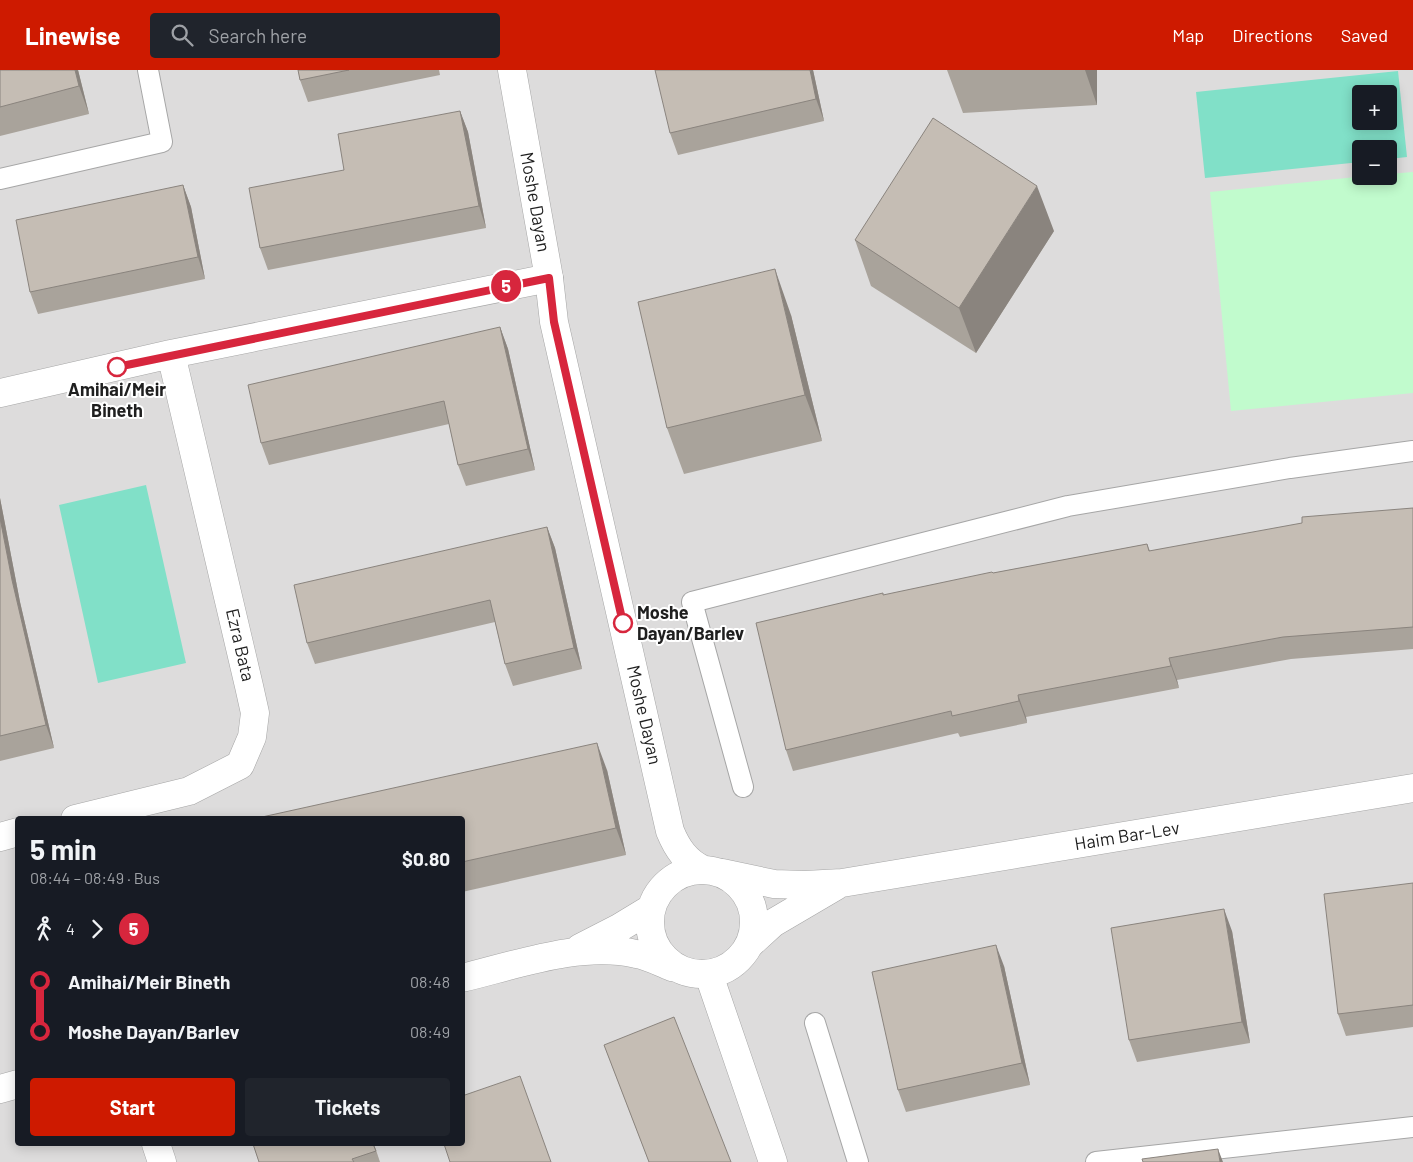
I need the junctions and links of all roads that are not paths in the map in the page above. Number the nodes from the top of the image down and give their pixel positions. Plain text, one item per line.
1 (148, 70) edge
2 (512, 70) edge
3 (0, 178) edge
4 (549, 278) junction
5 (172, 354) junction
6 (0, 393) edge
7 (1413, 451) edge
8 (743, 787) dead end
9 (1413, 788) edge
10 (88, 816) edge
11 (670, 831) junction
12 (15, 833) edge
13 (0, 837) edge
14 (713, 871) junction
15 (842, 883) junction
16 (666, 885) junction
17 (652, 908) junction
18 (751, 943) junction
19 (572, 952) junction
20 (697, 973) junction
21 (465, 977) edge
22 (815, 1023) dead end
23 (15, 1085) edge
24 (0, 1089) edge
25 (1413, 1127) edge
26 (157, 1146) edge
27 (162, 1162) edge
28 (772, 1162) edge
29 (858, 1162) edge
30 (1096, 1162) edge

1 - 3 lane
2 - 4 street, Moshe Dayan
4 - 5 street
4 - 11 street, Moshe Dayan
5 - 6 street
5 - 10 street, Ezra Bata
7 - 8 lane
9 - 15 street, Haim Bar-Lev
11 - 14 street, Moshe Dayan
11 - 16 street, Moshe Dayan
12 - 13 street
14 - 15 street, Haim Bar-Lev
14 - 16 street
14 - 18 street
15 - 18 street, Haim Bar-Lev
16 - 17 street
17 - 19 street
17 - 20 street
18 - 20 street
19 - 20 street
19 - 21 street
20 - 28 street
22 - 29 lane
23 - 24 street
25 - 30 lane
26 - 27 street

